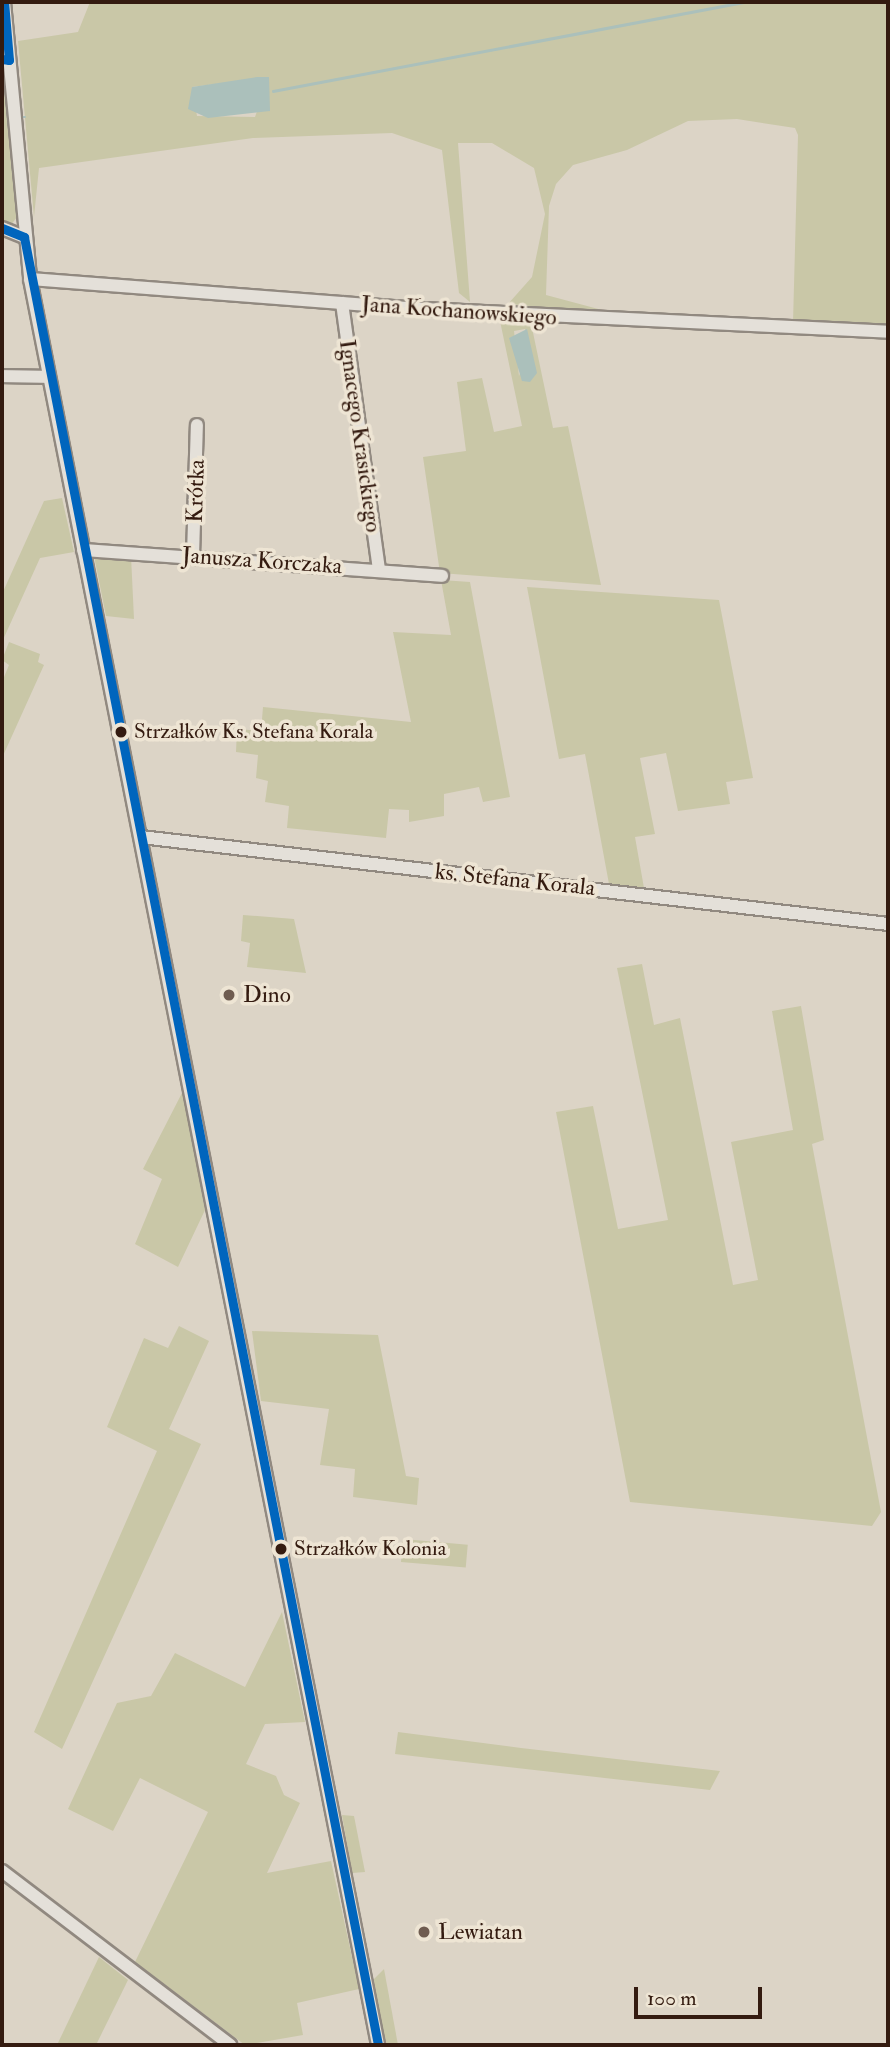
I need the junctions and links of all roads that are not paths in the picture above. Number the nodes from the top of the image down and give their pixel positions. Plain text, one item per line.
1 (4, 2) edge
2 (6, 59) edge
3 (2, 228) edge
4 (24, 237) junction
5 (30, 279) junction
6 (342, 303) junction
7 (888, 332) edge
8 (2, 376) edge
9 (49, 377) junction
10 (197, 425) dead end
11 (83, 550) junction
12 (193, 556) junction
13 (379, 570) junction
14 (442, 576) dead end
15 (141, 836) junction
16 (888, 924) edge
17 (2, 1871) edge
18 (230, 2045) edge
19 (378, 2045) edge

1 - 2 street
2 - 4 street
3 - 4 street
4 - 5 street
5 - 6 street, Jana Kochanowskiego
5 - 9 street
6 - 7 street, Jana Kochanowskiego
6 - 13 street, Ignacego Krasickiego
8 - 9 street
9 - 11 street
10 - 12 street, Krótka
11 - 12 street, Janusza Korczaka
11 - 15 street
12 - 13 street, Janusza Korczaka
13 - 14 street, Janusza Korczaka
15 - 16 street, ks. Stefana Korala
15 - 19 street
17 - 18 street

